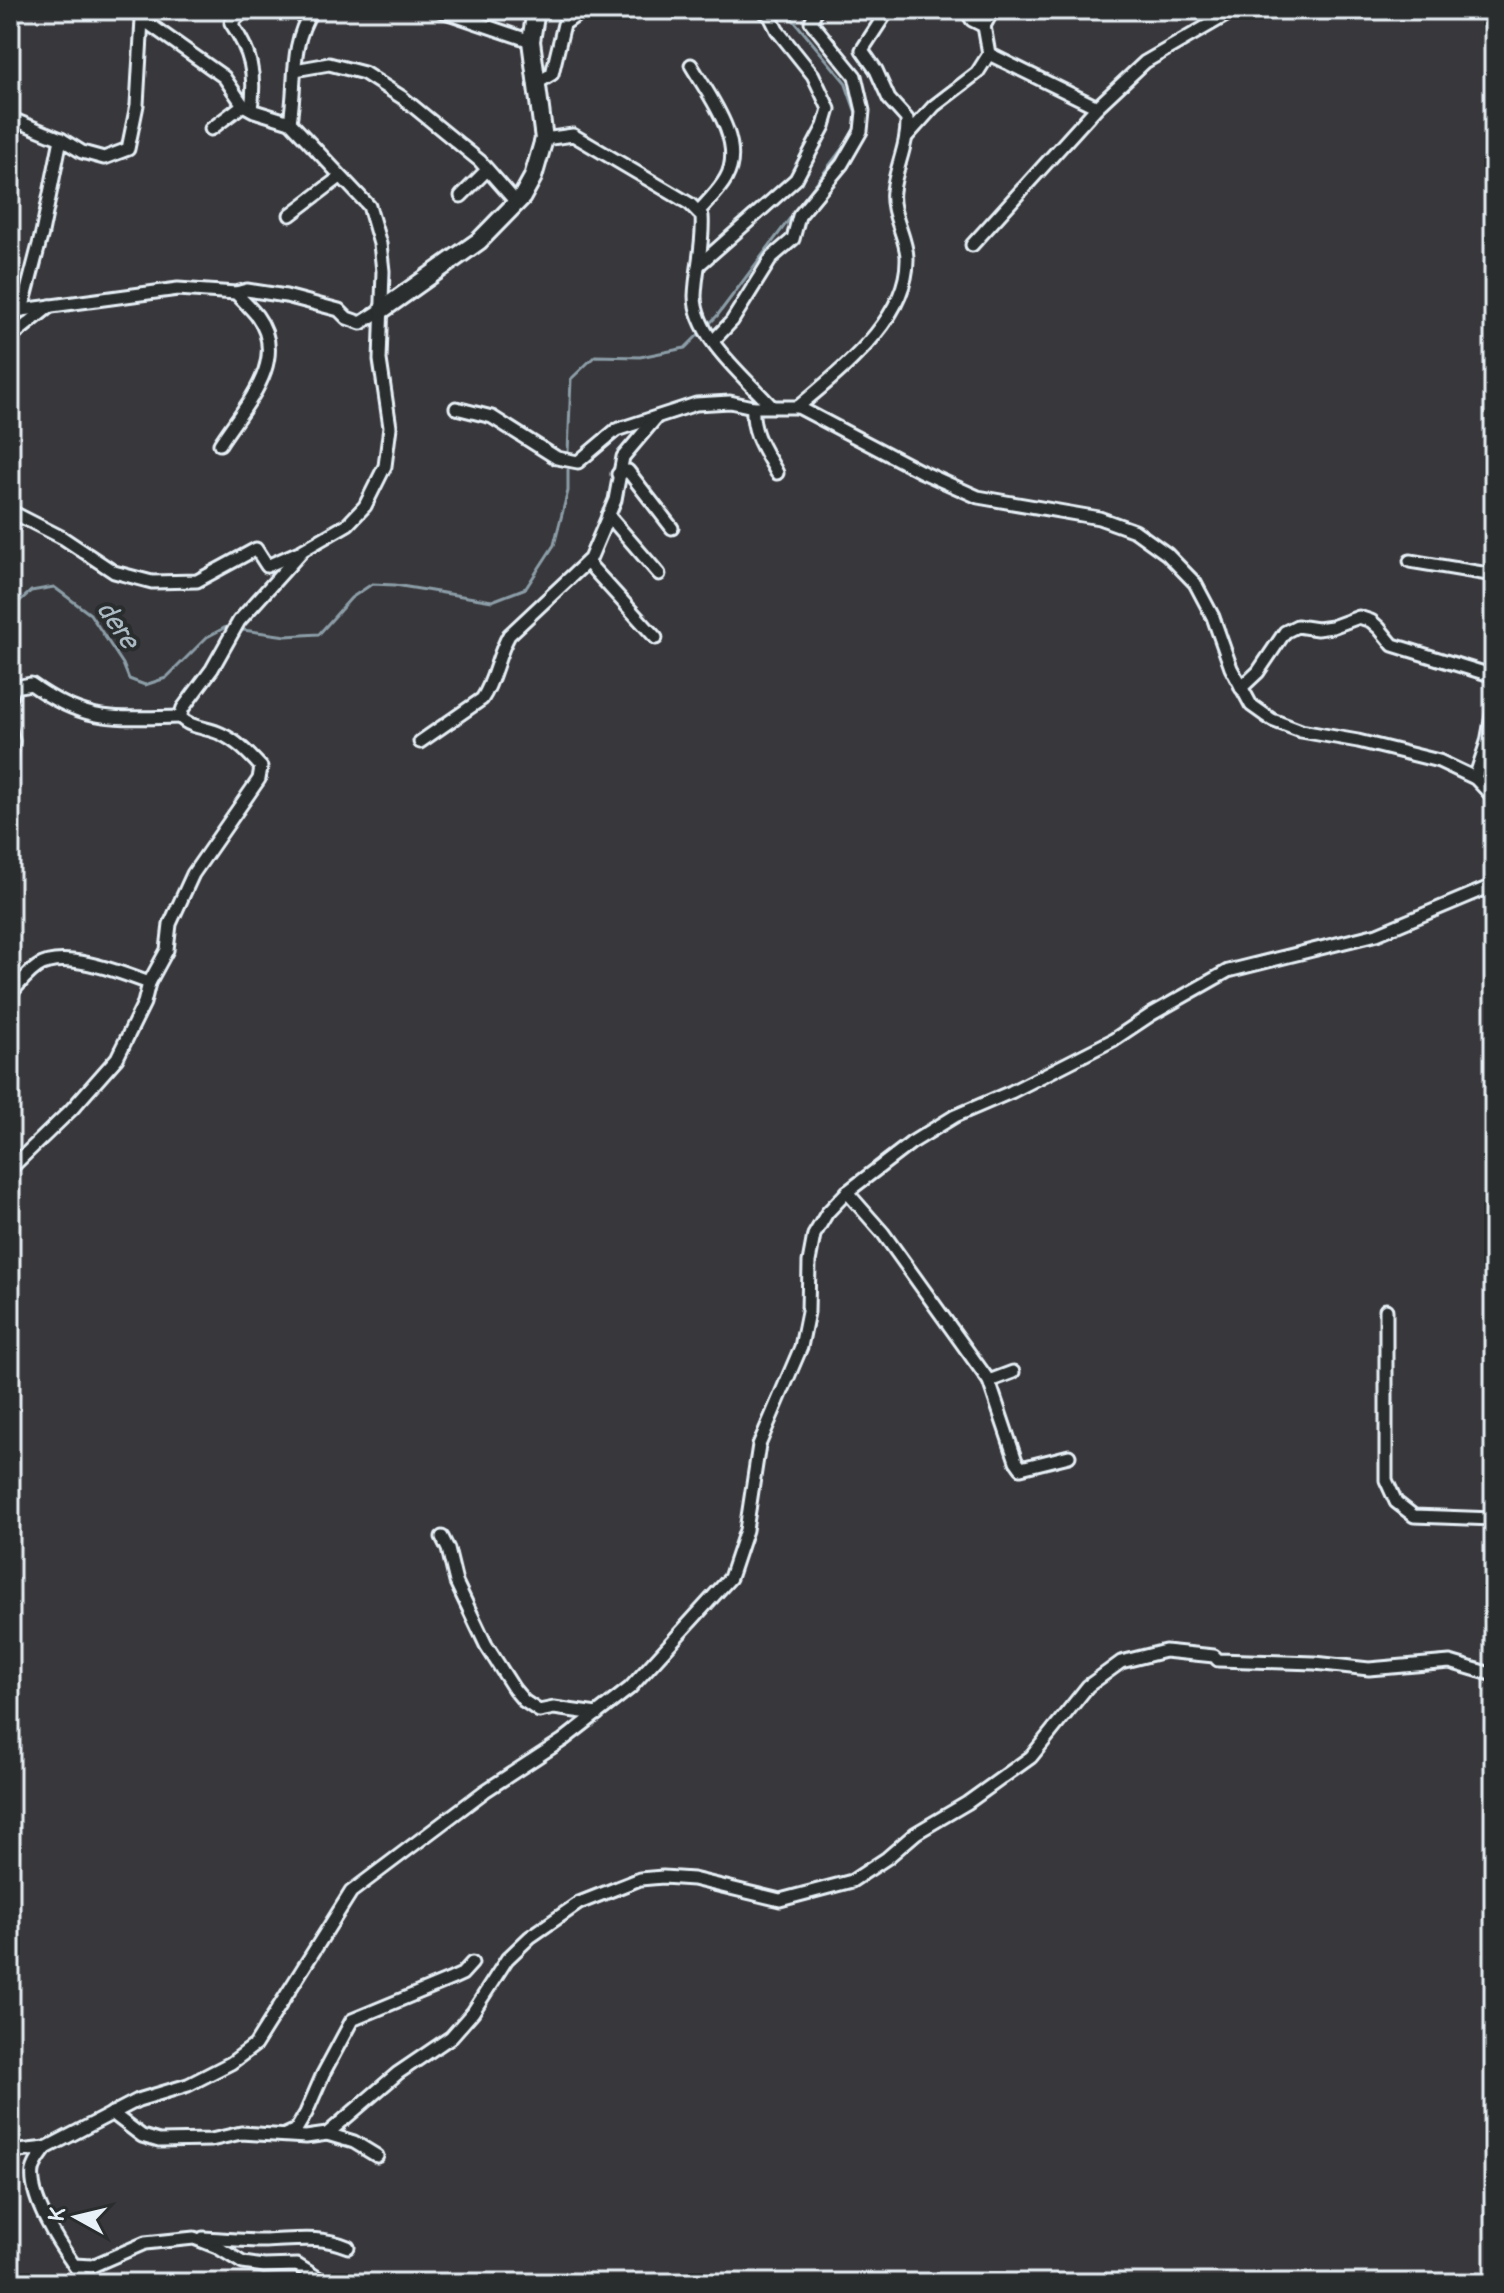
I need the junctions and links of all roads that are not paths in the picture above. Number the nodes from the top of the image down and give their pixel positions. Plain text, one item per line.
1 (14, 10) edge
2 (312, 10) edge
3 (439, 10) edge
4 (536, 10) edge
5 (584, 10) edge
6 (762, 10) edge
7 (816, 10) edge
8 (888, 10) edge
9 (966, 10) edge
10 (993, 10) edge
11 (1235, 10) edge
12 (140, 14) edge
13 (240, 15) dead end
14 (984, 26) junction
15 (10, 28) edge
16 (531, 41) junction
17 (989, 54) junction
18 (691, 65) dead end
19 (295, 70) junction
20 (537, 83) junction
21 (247, 107) junction
22 (1097, 107) junction
23 (10, 118) edge
24 (290, 122) junction
25 (211, 129) dead end
26 (907, 136) junction
27 (61, 139) junction
28 (544, 139) junction
29 (487, 170) junction
30 (340, 177) junction
31 (461, 196) dead end
32 (516, 202) junction
33 (698, 212) junction
34 (290, 215) dead end
35 (972, 245) dead end
36 (700, 264) junction
37 (236, 293) junction
38 (51, 306) junction
39 (16, 309) edge
40 (383, 309) junction
41 (10, 338) edge
42 (711, 338) junction
43 (771, 406) junction
44 (753, 407) junction
45 (798, 407) junction
46 (456, 408) dead end
47 (656, 419) junction
48 (220, 444) dead end
49 (777, 473) dead end
50 (618, 474) junction
51 (10, 511) edge
52 (608, 515) junction
53 (672, 528) dead end
54 (303, 550) junction
55 (1410, 561) dead end
56 (587, 562) junction
57 (659, 574) dead end
58 (1494, 575) edge
59 (656, 638) dead end
60 (1494, 676) edge
61 (12, 688) edge
62 (1241, 688) junction
63 (10, 699) edge
64 (1494, 705) edge
65 (180, 717) junction
66 (10, 730) edge
67 (420, 742) dead end
68 (10, 766) edge
69 (1475, 778) junction
70 (1494, 798) edge
71 (1494, 885) edge
72 (149, 983) junction
73 (10, 995) edge
74 (10, 1169) edge
75 (847, 1192) junction
76 (1386, 1310) dead end
77 (1013, 1372) dead end
78 (989, 1381) junction
79 (1069, 1456) dead end
80 (1494, 1519) edge
81 (442, 1537) dead end
82 (1494, 1675) edge
83 (597, 1714) junction
84 (472, 1963) dead end
85 (112, 2113) junction
86 (327, 2134) junction
87 (280, 2137) junction
88 (46, 2148) junction
89 (10, 2152) edge
90 (377, 2156) dead end
91 (194, 2238) junction
92 (348, 2247) dead end
93 (74, 2265) junction
94 (85, 2283) edge
95 (326, 2283) edge

1 - 15 street
2 - 19 street
3 - 16 street
4 - 16 street
5 - 20 street
6 - 36 street
7 - 42 street
8 - 26 street
9 - 14 street
10 - 14 street
11 - 22 street
12 - 21 street
12 - 27 street
13 - 21 street
14 - 17 street
16 - 20 street
17 - 22 street
17 - 26 street
18 - 33 street
19 - 24 street
19 - 29 street
20 - 28 street
21 - 24 street
21 - 25 street
22 - 35 street
23 - 27 street
24 - 30 street
26 - 45 street
27 - 39 street
28 - 32 street
28 - 33 street
29 - 31 street
29 - 32 street
30 - 34 street
30 - 40 street
32 - 40 street
33 - 36 street
36 - 42 street
37 - 38 street
37 - 40 street
37 - 48 street
38 - 39 street
38 - 41 street
40 - 54 street
42 - 43 street
43 - 44 street
43 - 45 street
44 - 47 street
44 - 49 street
45 - 62 street
46 - 47 street
47 - 50 street
50 - 52 street
50 - 53 street
51 - 54 street
52 - 56 street
52 - 57 street
54 - 65 street
55 - 58 street
56 - 59 street
56 - 67 street
60 - 62 street
61 - 63 street
61 - 65 street
62 - 69 street
64 - 69 street
65 - 72 street
66 - 68 street
69 - 70 street
71 - 75 street
72 - 73 street
72 - 74 street
75 - 78 street
75 - 83 street
76 - 80 street
77 - 78 street
78 - 79 street
81 - 83 street
82 - 86 street
83 - 85 street
84 - 87 street
85 - 87 street
85 - 88 street
86 - 87 street
86 - 90 street
88 - 89 street
88 - 93 street
91 - 92 street
91 - 93 street
91 - 95 street
93 - 94 street

